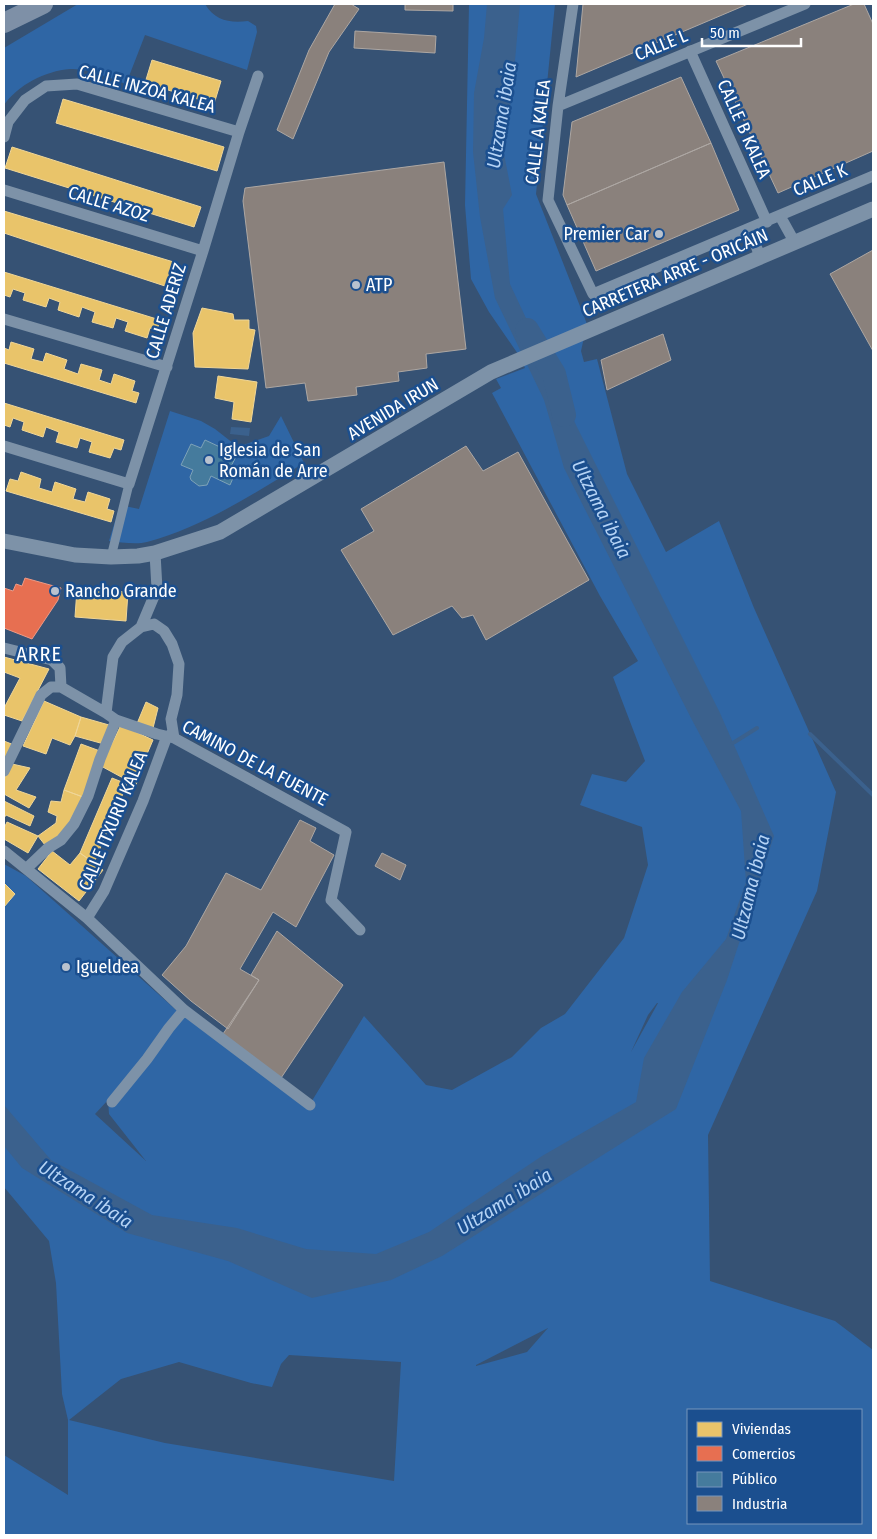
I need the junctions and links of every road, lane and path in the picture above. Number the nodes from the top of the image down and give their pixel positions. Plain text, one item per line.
1 (42, 4) edge
2 (573, 4) edge
3 (805, 4) edge
4 (4, 23) edge
5 (690, 52) junction
6 (258, 76) dead end
7 (558, 106) junction
8 (238, 132) junction
9 (4, 137) edge
10 (873, 176) edge
11 (4, 190) edge
12 (873, 210) edge
13 (780, 216) junction
14 (767, 222) junction
15 (750, 229) junction
16 (795, 243) junction
17 (203, 251) junction
18 (760, 257) junction
19 (4, 319) edge
20 (167, 367) junction
21 (491, 372) joint
22 (4, 446) edge
23 (130, 484) junction
24 (4, 541) edge
25 (156, 553) junction
26 (111, 557) junction
27 (141, 627) junction
28 (4, 648) edge
29 (61, 687) junction
30 (106, 713) junction
31 (116, 720) junction
32 (171, 737) junction
33 (4, 771) edge
34 (4, 851) edge
35 (27, 868) junction
36 (87, 918) junction
37 (360, 930) dead end
38 (184, 1010) junction
39 (112, 1102) dead end
40 (310, 1105) dead end

1 - 4 highway
2 - 7 street, CALLE A KALEA
3 - 5 street, CALLE L
5 - 7 street, CALLE L
5 - 14 street, CALLE B KALEA
6 - 8 street, CALLE ADERIZ
7 - 15 street, CALLE A KALEA
8 - 9 street, CALLE INZOA KALEA
8 - 17 street, CALLE ADERIZ
10 - 13 street, CALLE K
11 - 17 street, CALLE AZOZ
12 - 16 street, CARRETERA ARRE - ORICÁIN
13 - 14 street, CALLE K
13 - 16 street, CALLE K
14 - 15 street, CALLE K
15 - 18 street
16 - 18 street, CARRETERA ARRE - ORICÁIN
17 - 20 street, CALLE ADERIZ
18 - 21 street, CARRETERA ARRE - ORICÁIN
19 - 20 street
20 - 23 street, CALLE ADERIZ
21 - 25 street, AVENIDA IRUN
22 - 23 street
23 - 26 street, CALLE ADERIZ
24 - 26 street, AVENIDA IRUN
25 - 26 street, AVENIDA IRUN
25 - 27 street
27 - 30 street
27 - 32 street
28 - 29 street
29 - 30 street, CAMINO DE LA FUENTE
29 - 33 street
30 - 31 street, CAMINO DE LA FUENTE
31 - 32 street, CAMINO DE LA FUENTE
31 - 35 street
32 - 36 street, CALLE ITXURU KALEA
32 - 37 street, CAMINO DE LA FUENTE
34 - 35 street
35 - 36 street
36 - 38 street
38 - 39 street
38 - 40 street

